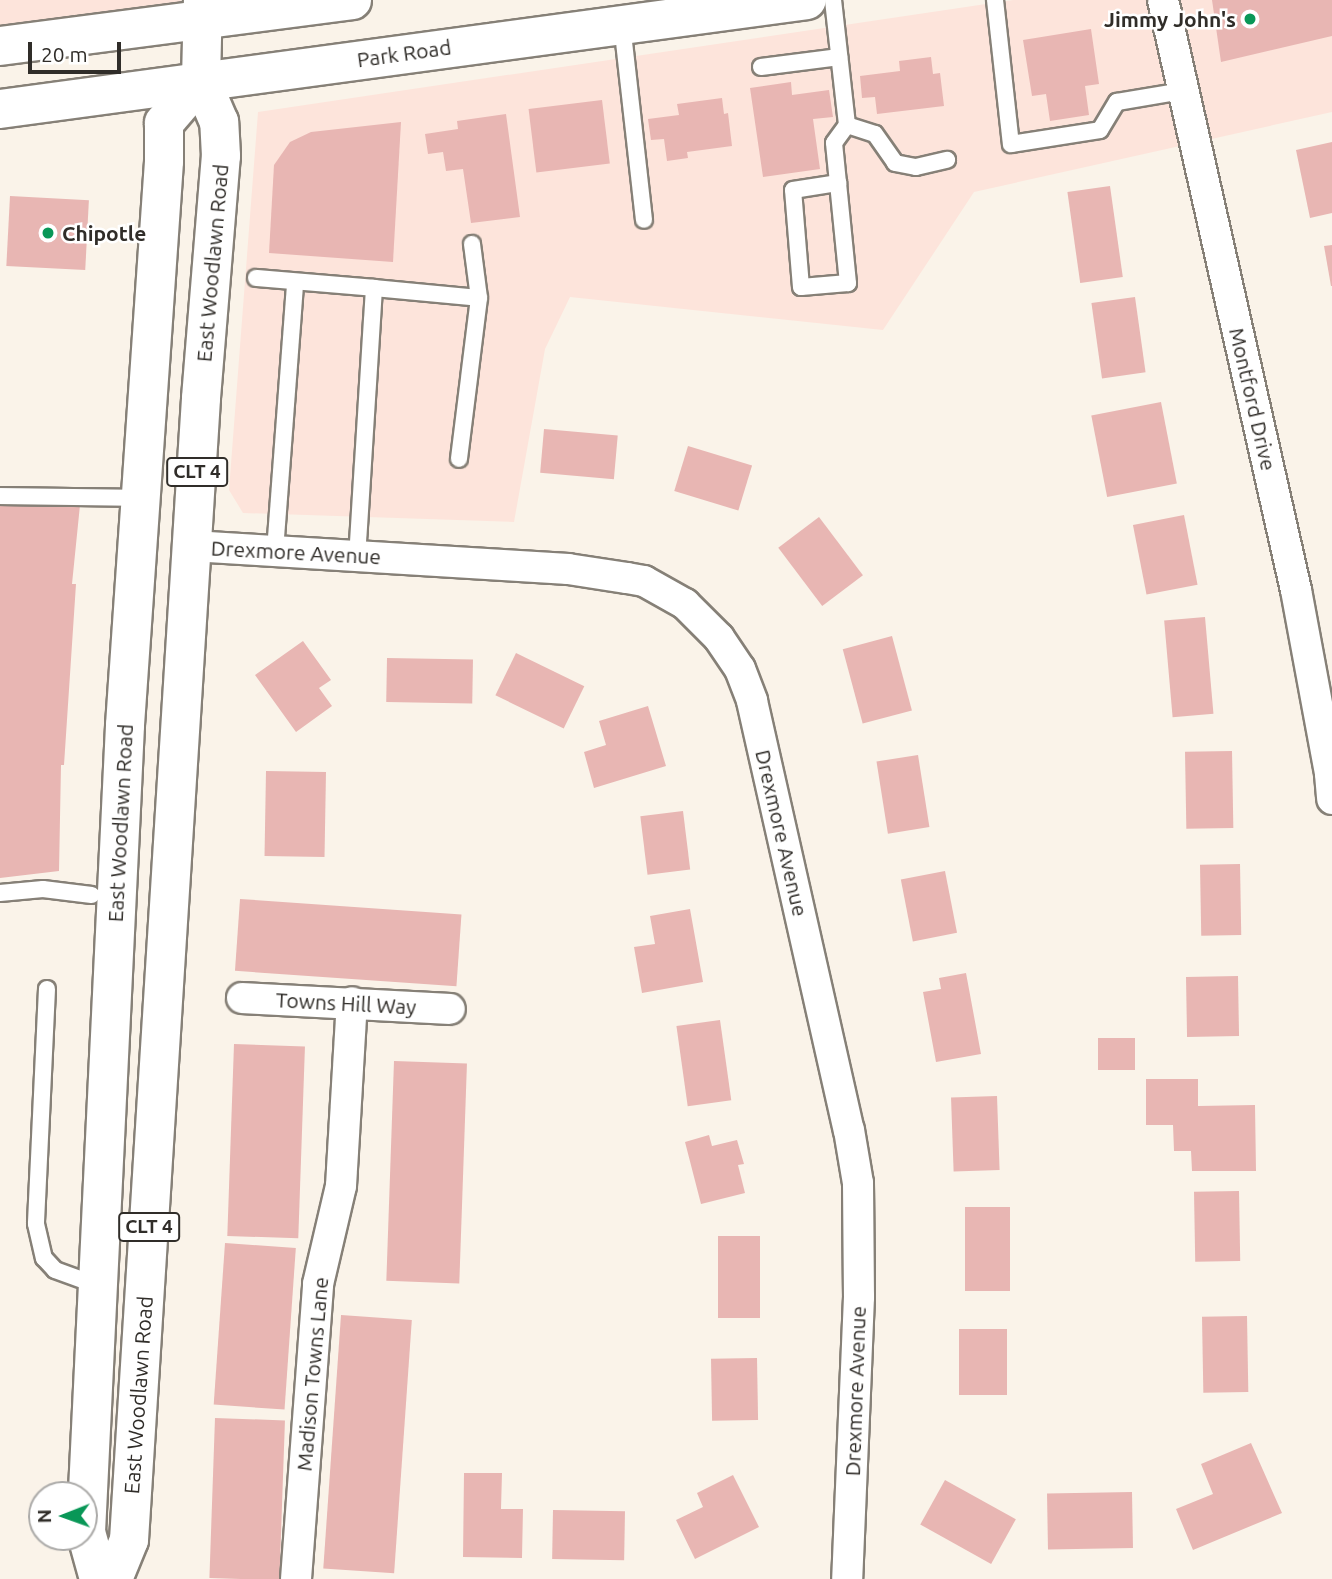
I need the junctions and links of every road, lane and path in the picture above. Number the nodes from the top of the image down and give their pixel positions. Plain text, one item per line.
1 (352, 0) edge
2 (807, 0) edge
3 (833, 0) edge
4 (995, 0) edge
5 (1163, 0) edge
6 (203, 10) edge
7 (622, 24) junction
8 (0, 46) edge
9 (839, 57) junction
10 (761, 66) dead end
11 (201, 80) junction
12 (1182, 91) junction
13 (0, 109) edge
14 (847, 125) junction
15 (947, 160) dead end
16 (838, 183) junction
17 (644, 220) dead end
18 (472, 243) dead end
19 (257, 278) dead end
20 (295, 283) junction
21 (374, 288) junction
22 (479, 298) junction
23 (459, 459) dead end
24 (0, 496) edge
25 (141, 498) junction
26 (192, 546) junction
27 (275, 551) junction
28 (356, 555) junction
29 (1332, 799) edge
30 (0, 893) edge
31 (92, 895) dead end
32 (47, 989) dead end
33 (242, 998) dead end
34 (352, 1002) junction
35 (450, 1009) dead end
36 (86, 1281) dead end
37 (99, 1579) edge
38 (113, 1579) edge
39 (296, 1579) edge
40 (847, 1579) edge

1 - 6 main road
2 - 7 main road, Park Road
3 - 9 lane
4 - 12 lane
5 - 12 street, Montford Drive
6 - 8 main road
6 - 11 main road, East Woodlawn Road
7 - 11 main road, Park Road
7 - 17 lane
9 - 10 lane
9 - 14 lane
11 - 13 main road, Park Road
11 - 25 main road, East Woodlawn Road
11 - 26 main road, East Woodlawn Road / CLT 4
12 - 29 street, Montford Drive
14 - 15 lane
14 - 16 lane
16 - 16 lane
18 - 22 lane
19 - 20 lane
20 - 21 lane
20 - 27 lane
21 - 22 lane
21 - 28 lane
22 - 23 lane
24 - 25 lane
25 - 37 main road, East Woodlawn Road
26 - 27 street, Drexmore Avenue
26 - 38 main road, East Woodlawn Road / CLT 4
27 - 28 street, Drexmore Avenue
28 - 40 street, Drexmore Avenue
30 - 31 lane
32 - 36 lane
33 - 34 street, Towns Hill Way
34 - 35 street, Towns Hill Way
34 - 39 street, Madison Towns Lane

